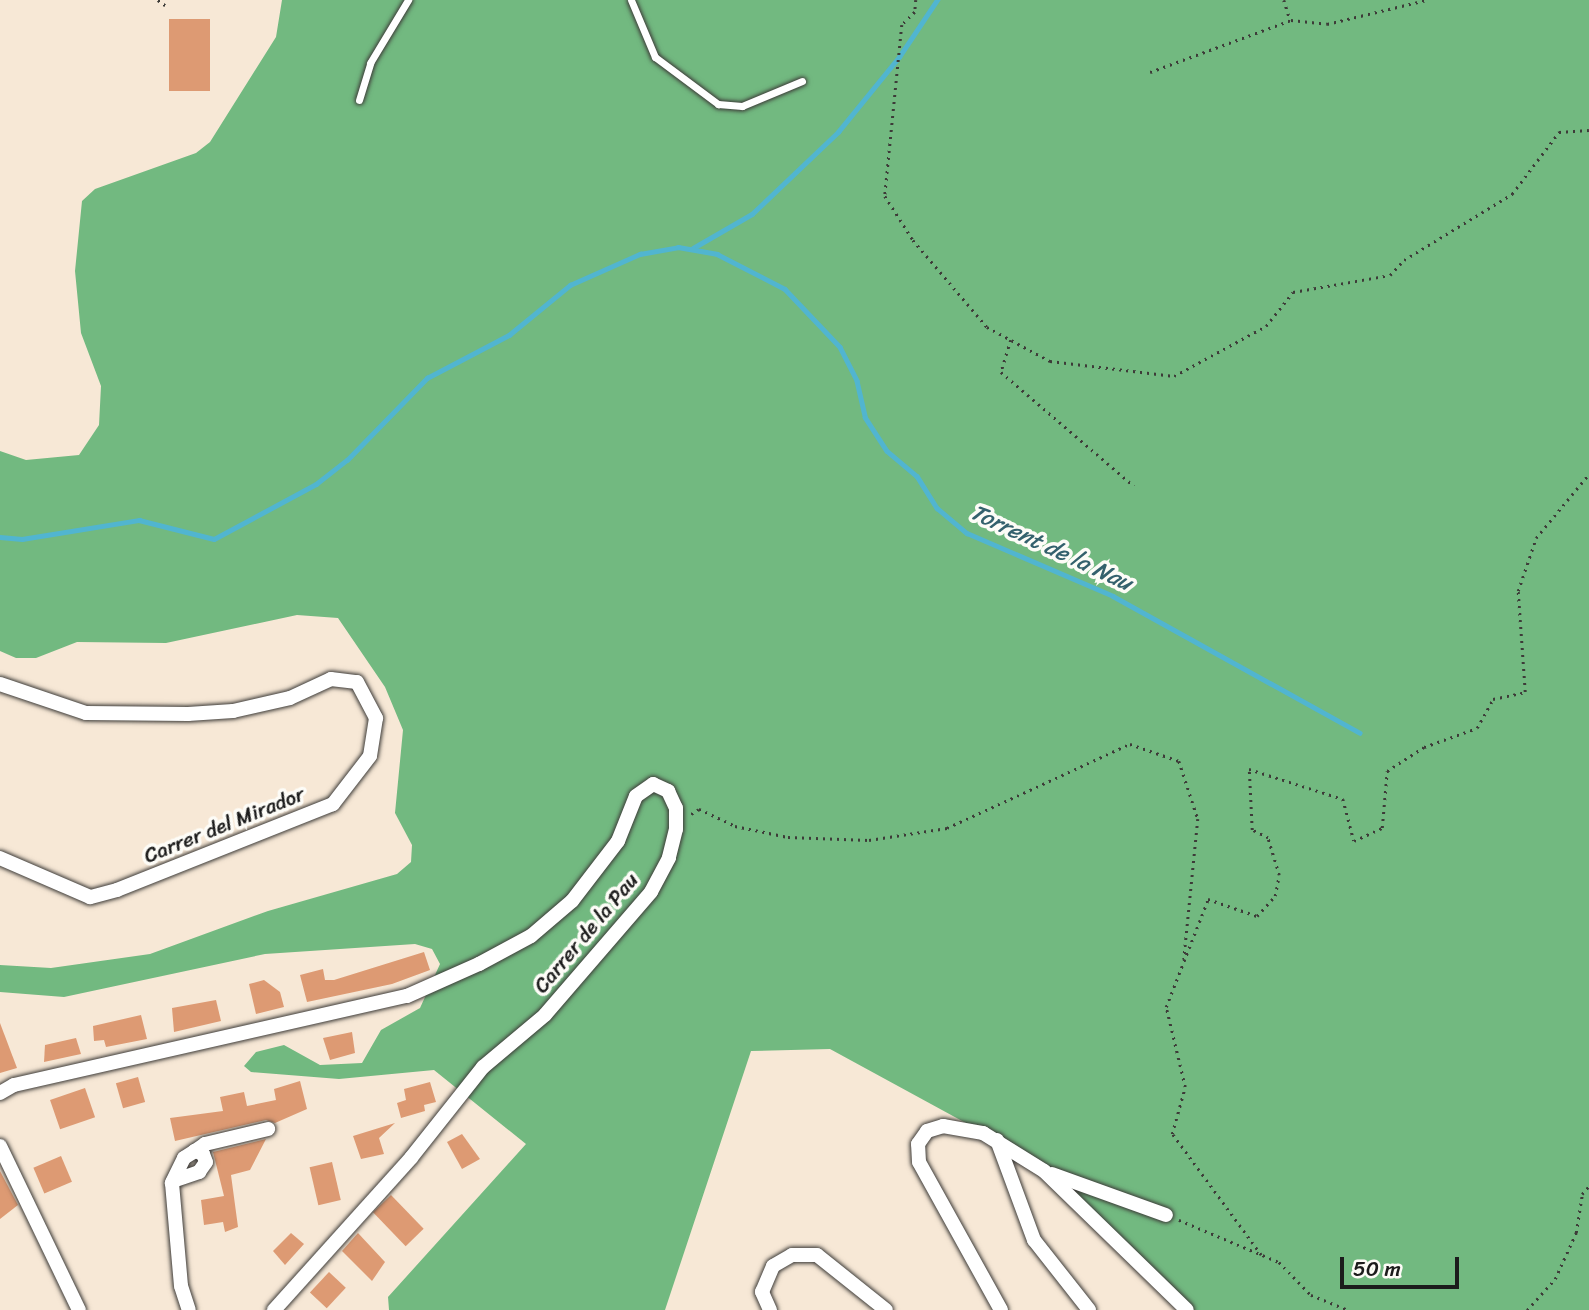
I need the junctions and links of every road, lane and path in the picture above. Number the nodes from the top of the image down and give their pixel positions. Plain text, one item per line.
1 (158, 0) edge
2 (408, 0) edge
3 (631, 0) edge
4 (916, 0) edge
5 (1284, 0) edge
6 (1426, 0) edge
7 (165, 5) dead end
8 (1291, 20) junction
9 (1150, 72) dead end
10 (802, 81) dead end
11 (359, 100) dead end
12 (1589, 130) edge
13 (1012, 340) junction
14 (1589, 474) edge
15 (1133, 486) dead end
16 (0, 684) edge
17 (676, 822) junction
18 (0, 859) edge
19 (1183, 963) junction
20 (0, 1093) edge
21 (268, 1129) dead end
22 (997, 1140) junction
23 (0, 1146) edge
24 (1044, 1171) junction
25 (1589, 1186) edge
26 (1166, 1215) joint
27 (1261, 1255) junction
28 (79, 1310) edge
29 (189, 1310) edge
30 (274, 1310) edge
31 (770, 1310) edge
32 (886, 1310) edge
33 (1002, 1310) edge
34 (1089, 1310) edge
35 (1187, 1310) edge
36 (1348, 1310) edge
37 (1527, 1310) edge

1 - 7 path
2 - 11 lane
3 - 10 lane
4 - 13 path
5 - 8 path
6 - 8 path
8 - 9 path
12 - 13 path
13 - 15 path
14 - 19 path
16 - 18 street, Carrer del Mirador
17 - 19 path
17 - 20 street, Carrer de la Pau
17 - 30 street, Carrer de la Pau
19 - 27 path
21 - 29 street
22 - 24 street
22 - 33 street
22 - 34 street
23 - 28 street
24 - 26 street
24 - 35 street
25 - 37 path
26 - 27 path
27 - 36 path
31 - 32 street

